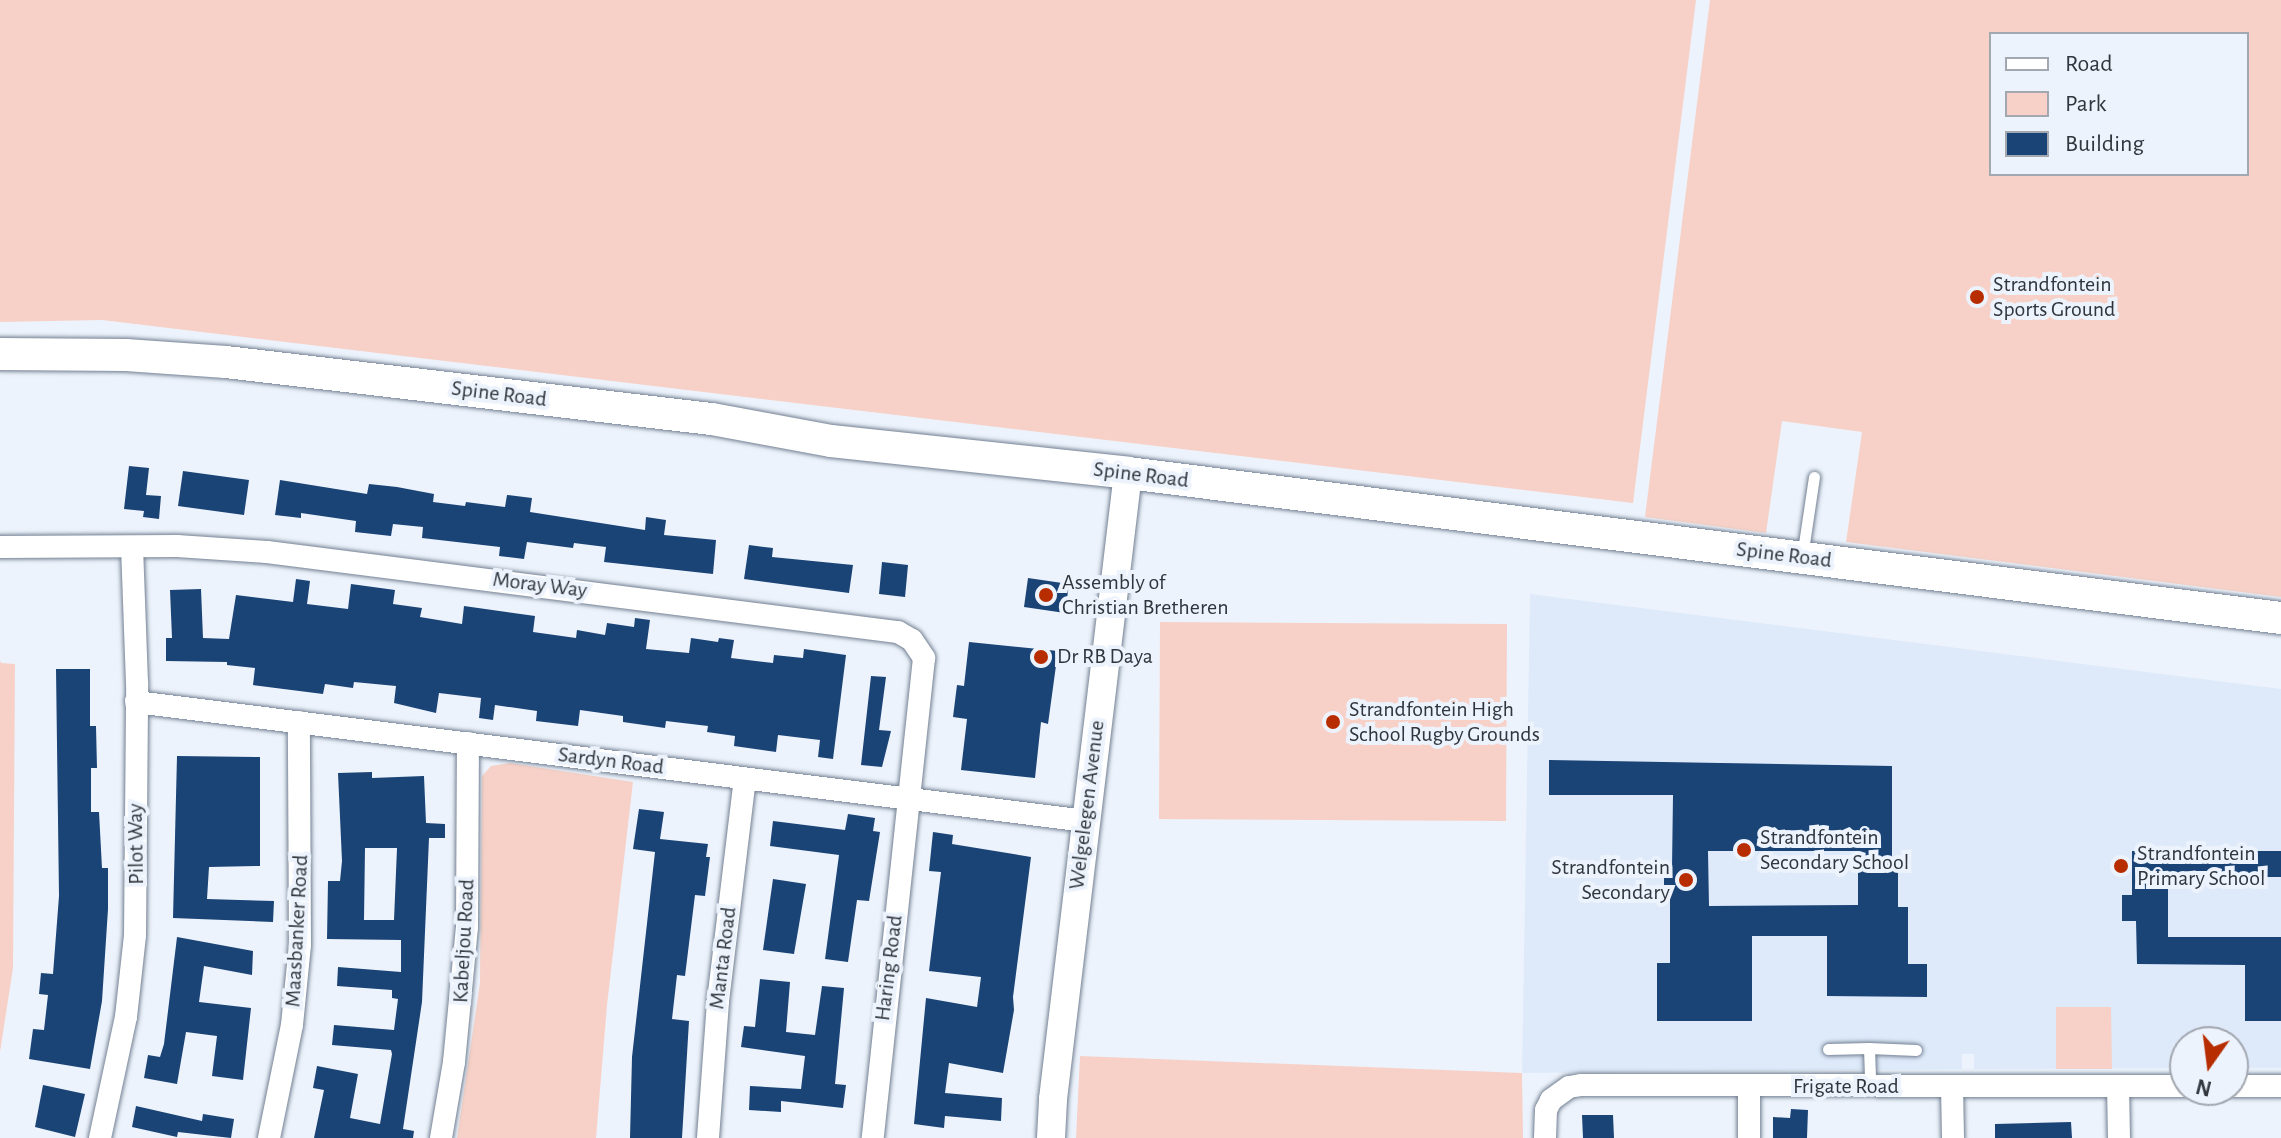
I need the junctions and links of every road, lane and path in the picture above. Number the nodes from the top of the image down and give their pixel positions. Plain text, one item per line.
1 (0, 354) edge
2 (1128, 473) junction
3 (1814, 477) dead end
4 (0, 547) edge
5 (132, 547) junction
6 (1802, 557) junction
7 (2281, 618) edge
8 (136, 702) junction
9 (299, 722) junction
10 (468, 743) junction
11 (745, 779) junction
12 (912, 799) junction
13 (1086, 821) junction
14 (1869, 1048) junction
15 (1828, 1049) dead end
16 (1916, 1050) dead end
17 (1952, 1086) junction
18 (2118, 1086) junction
19 (2169, 1086) edge
20 (2249, 1086) edge
21 (2281, 1086) edge
22 (1749, 1087) junction
23 (1870, 1087) junction
24 (100, 1138) edge
25 (269, 1138) edge
26 (441, 1138) edge
27 (708, 1138) edge
28 (873, 1138) edge
29 (1051, 1138) edge
30 (1545, 1138) edge
31 (1749, 1138) edge
32 (1953, 1138) edge
33 (2119, 1138) edge

1 - 2 main road, Spine Road
2 - 6 main road, Spine Road
2 - 13 street, Welgelegen Avenue
3 - 6 lane
4 - 5 street, Moray Way
5 - 8 street, Pilot Way
5 - 12 street, Moray Way
6 - 7 main road, Spine Road
8 - 9 street, Sardyn Road
8 - 24 street, Pilot Way
9 - 10 street, Sardyn Road
9 - 25 street, Maasbanker Road
10 - 11 street, Sardyn Road
10 - 26 street, Kabeljou Road
11 - 12 street, Sardyn Road
11 - 27 street, Manta Road
12 - 13 street, Sardyn Road
12 - 28 street, Haring Road
13 - 29 street, Welgelegen Avenue
14 - 15 lane
14 - 16 lane
14 - 23 lane
17 - 18 street, Frigate Road
17 - 23 street, Frigate Road
17 - 32 street
18 - 19 street, Frigate Road
18 - 33 street
20 - 21 street
22 - 23 street, Frigate Road
22 - 30 street, Frigate Road
22 - 31 street

